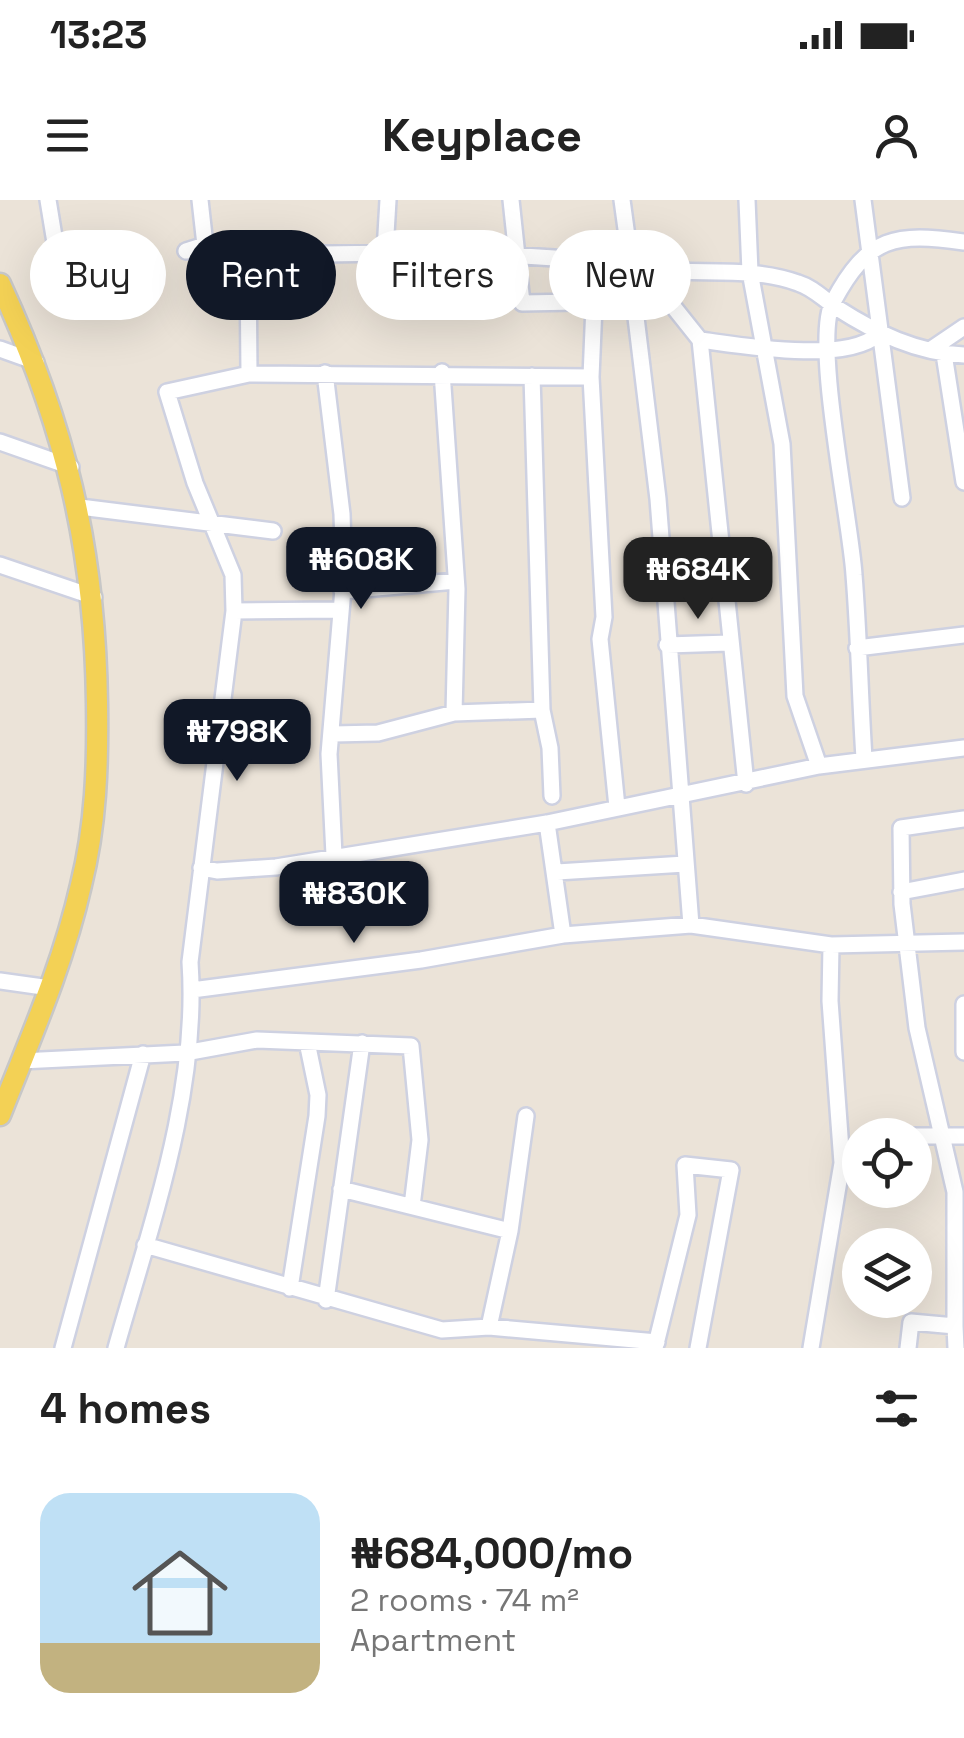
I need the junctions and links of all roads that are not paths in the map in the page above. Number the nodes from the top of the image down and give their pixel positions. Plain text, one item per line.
1 (48, 200) edge
2 (200, 200) edge
3 (388, 200) edge
4 (511, 200) edge
5 (622, 200) edge
6 (748, 200) edge
7 (863, 200) edge
8 (53, 230) edge
9 (203, 230) edge
10 (386, 230) edge
11 (513, 230) edge
12 (626, 230) edge
13 (964, 242) edge
14 (869, 254) junction
15 (750, 272) junction
16 (691, 273) edge
17 (0, 284) edge
18 (831, 304) junction
19 (249, 320) edge
20 (593, 320) edge
21 (636, 320) edge
22 (683, 320) edge
23 (964, 328) edge
24 (879, 334) junction
25 (700, 340) junction
26 (764, 348) junction
27 (0, 349) edge
28 (827, 349) junction
29 (939, 351) junction
30 (964, 355) edge
31 (36, 362) junction
32 (442, 372) junction
33 (325, 373) junction
34 (249, 374) junction
35 (532, 376) junction
36 (591, 376) junction
37 (0, 442) edge
38 (70, 466) junction
39 (964, 482) edge
40 (902, 498) dead end
41 (80, 507) junction
42 (213, 523) junction
43 (272, 531) dead end
44 (0, 564) edge
45 (456, 582) junction
46 (342, 591) junction
47 (94, 597) junction
48 (339, 610) junction
49 (234, 611) junction
50 (964, 635) edge
51 (729, 644) junction
52 (668, 645) junction
53 (857, 648) junction
54 (542, 710) junction
55 (454, 713) junction
56 (333, 734) junction
57 (964, 748) edge
58 (864, 758) junction
59 (819, 766) junction
60 (746, 784) junction
61 (552, 796) dead end
62 (679, 797) junction
63 (617, 808) junction
64 (964, 819) edge
65 (547, 822) junction
66 (334, 854) junction
67 (685, 864) junction
68 (201, 868) junction
69 (557, 872) junction
70 (964, 880) edge
71 (902, 892) junction
72 (691, 925) junction
73 (563, 936) junction
74 (964, 942) edge
75 (905, 943) junction
76 (831, 945) junction
77 (0, 982) edge
78 (50, 988) junction
79 (192, 990) junction
80 (964, 1004) edge
81 (307, 1042) junction
82 (362, 1043) junction
83 (964, 1052) edge
84 (185, 1053) junction
85 (142, 1054) junction
86 (21, 1062) junction
87 (2, 1105) edge
88 (526, 1116) dead end
89 (842, 1127) edge
90 (932, 1135) edge
91 (943, 1135) junction
92 (964, 1136) edge
93 (842, 1145) edge
94 (341, 1188) junction
95 (412, 1206) junction
96 (510, 1231) junction
97 (144, 1245) junction
98 (290, 1288) junction
99 (326, 1300) junction
100 (955, 1326) junction
101 (489, 1327) junction
102 (442, 1330) junction
103 (656, 1345) edge
104 (63, 1348) edge
105 (116, 1348) edge
106 (439, 1348) edge
107 (698, 1348) edge
108 (811, 1348) edge
109 (908, 1348) edge
110 (956, 1348) edge

1 - 8 street
2 - 9 street
3 - 10 street
4 - 11 street
5 - 12 street
6 - 15 street
7 - 14 street
13 - 14 street
14 - 18 street
14 - 24 street
15 - 16 street
15 - 18 street
15 - 26 street
17 - 31 main road
18 - 24 street
18 - 28 street
19 - 34 street
20 - 36 street
21 - 52 street
22 - 25 street
23 - 29 street
24 - 28 street
24 - 29 street
24 - 40 street
25 - 26 street
25 - 51 street
26 - 28 street
26 - 59 street
27 - 31 street
28 - 53 street
29 - 30 street
29 - 39 street
31 - 38 main road
32 - 33 street
32 - 35 street
32 - 45 street
33 - 34 street
33 - 46 street
34 - 42 street
35 - 36 street
35 - 54 street
36 - 63 street
37 - 38 street
38 - 41 main road
41 - 42 street
41 - 47 main road
42 - 43 street
42 - 49 street
44 - 47 street
45 - 46 street
45 - 55 street
46 - 48 street
47 - 78 main road
48 - 49 street
48 - 56 street
49 - 68 street
50 - 53 street
51 - 52 street
51 - 60 street
52 - 62 street
53 - 58 street
54 - 55 street
54 - 61 street
55 - 56 street
56 - 66 street
57 - 58 street
58 - 59 street
59 - 60 street
60 - 62 street
62 - 63 street
62 - 67 street
63 - 65 street
64 - 71 street
65 - 66 street
65 - 69 street
66 - 68 street
67 - 69 street
67 - 72 street
68 - 79 street
69 - 73 street
70 - 71 street
71 - 75 street
72 - 73 street
72 - 76 street
73 - 79 street
74 - 75 street
75 - 76 street
75 - 91 street
76 - 89 street
77 - 78 street
78 - 86 main road
79 - 84 street
80 - 83 street
81 - 82 street
81 - 84 street
81 - 98 street
82 - 94 street
82 - 95 street
84 - 85 street
84 - 97 street
85 - 86 street
85 - 104 street
86 - 87 main road
88 - 96 street
90 - 91 street
91 - 92 street
91 - 100 street
93 - 108 street
94 - 95 street
94 - 99 street
95 - 96 street
96 - 101 street
97 - 98 street
97 - 105 street
98 - 99 street
99 - 102 street
100 - 109 street
100 - 110 street
101 - 102 street
101 - 103 street
102 - 106 street
103 - 107 street

